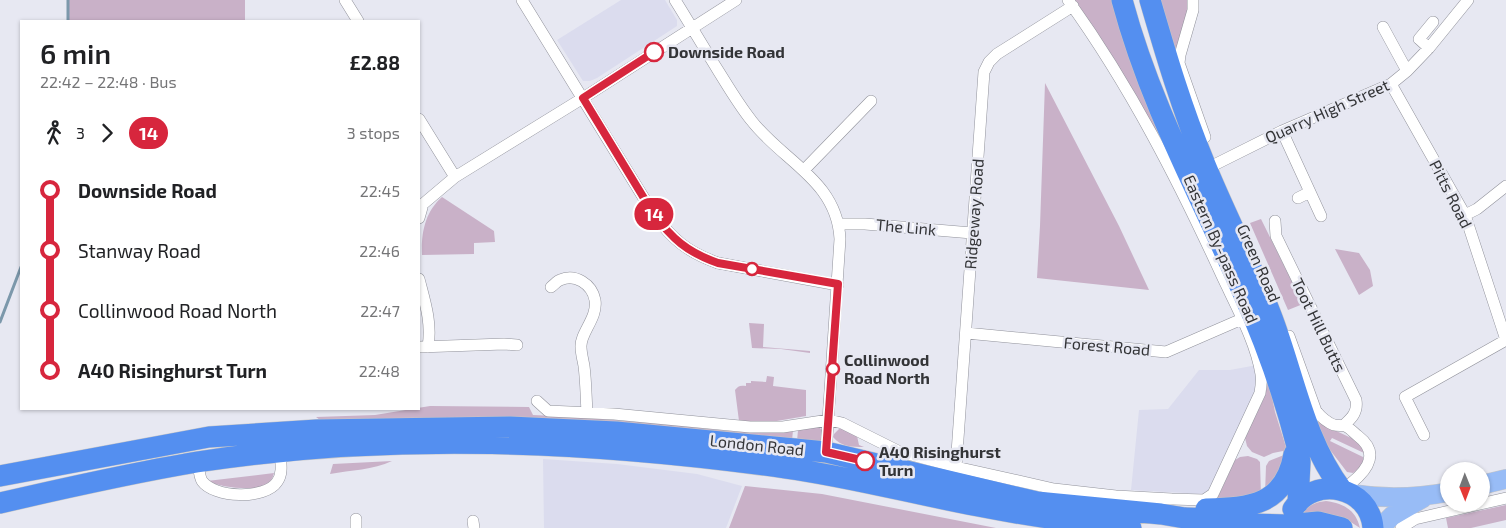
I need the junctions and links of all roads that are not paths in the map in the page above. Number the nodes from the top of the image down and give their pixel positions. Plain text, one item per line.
1 (345, 0) edge
2 (522, 0) edge
3 (675, 0) edge
4 (736, 0) edge
5 (1122, 0) edge
6 (1150, 0) edge
7 (1193, 0) edge
8 (1468, 0) edge
9 (1071, 3) edge
10 (357, 20) edge
11 (1433, 22) dead end
12 (1383, 27) dead end
13 (692, 28) junction
14 (1429, 48) junction
15 (1407, 71) junction
16 (1391, 84) junction
17 (583, 98) junction
18 (871, 101) dead end
19 (420, 121) edge
20 (1282, 131) junction
21 (1216, 164) junction
22 (804, 170) junction
23 (455, 177) junction
24 (1506, 186) edge
25 (1310, 192) junction
26 (1298, 198) dead end
27 (421, 203) edge
28 (1465, 215) junction
29 (1321, 216) dead end
30 (1275, 221) dead end
31 (839, 224) junction
32 (972, 233) junction
33 (420, 283) edge
34 (838, 284) junction
35 (551, 287) dead end
36 (1242, 319) junction
37 (966, 333) junction
38 (1506, 340) edge
39 (518, 345) dead end
40 (423, 347) edge
41 (537, 401) dead end
42 (587, 412) junction
43 (829, 420) junction
44 (1344, 426) junction
45 (1424, 435) dead end
46 (402, 436) junction
47 (1295, 438) junction
48 (280, 452) junction
49 (826, 452) junction
50 (198, 462) junction
51 (956, 467) junction
52 (0, 476) edge
53 (1506, 479) edge
54 (1490, 483) edge
55 (1347, 492) junction
56 (1440, 494) edge
57 (1426, 496) junction
58 (1506, 498) edge
59 (0, 504) edge
60 (1296, 504) junction
61 (1211, 509) junction
62 (1286, 526) edge
63 (1131, 528) edge
64 (1342, 528) edge
65 (1372, 528) edge
66 (1380, 528) edge
67 (1401, 528) edge

1 - 10 street
2 - 17 street
3 - 13 street
4 - 13 street
5 - 47 highway, Eastern By-pass Road
6 - 55 highway, Eastern By-pass Road
7 - 21 street, Green Road
8 - 14 street, Quarry High Street
9 - 32 street, Ridgeway Road
9 - 36 street
11 - 14 street
12 - 15 street
13 - 17 street
13 - 22 street
14 - 15 street, Quarry High Street
15 - 16 street, Quarry High Street
16 - 20 street, Quarry High Street
16 - 28 street, Pitts Road
17 - 23 street
17 - 34 street
18 - 22 street
19 - 23 street
20 - 21 street, Quarry High Street
20 - 25 street
21 - 44 street, Green Road
22 - 31 street
23 - 27 street
24 - 28 street
25 - 26 street
25 - 29 street
28 - 38 street, Pitts Road
30 - 44 street, Toot Hill Butts
31 - 32 street, The Link
31 - 34 street
32 - 37 street, Ridgeway Road
33 - 40 street
34 - 43 street
35 - 42 street
36 - 37 street, Forest Road
36 - 61 street
37 - 51 street, Ridgeway Road
38 - 45 street
39 - 40 street
41 - 42 street, London Road
42 - 43 street, London Road
43 - 49 street
43 - 51 street, London Road
44 - 55 street, Green Road
46 - 48 highway
46 - 49 highway, London Road
46 - 52 highway
46 - 63 highway, London Road
47 - 60 highway, Eastern By-pass Road
47 - 61 highway
48 - 50 highway
48 - 50 street
49 - 61 highway, London Road
50 - 59 highway
51 - 61 street, London Road
53 - 54 main road
55 - 57 main road
55 - 60 highway
55 - 65 highway, Eastern By-pass Road
56 - 57 main road
57 - 66 main road
58 - 67 street
60 - 61 highway
60 - 62 highway
61 - 62 highway, London Road
62 - 64 highway, London Road

